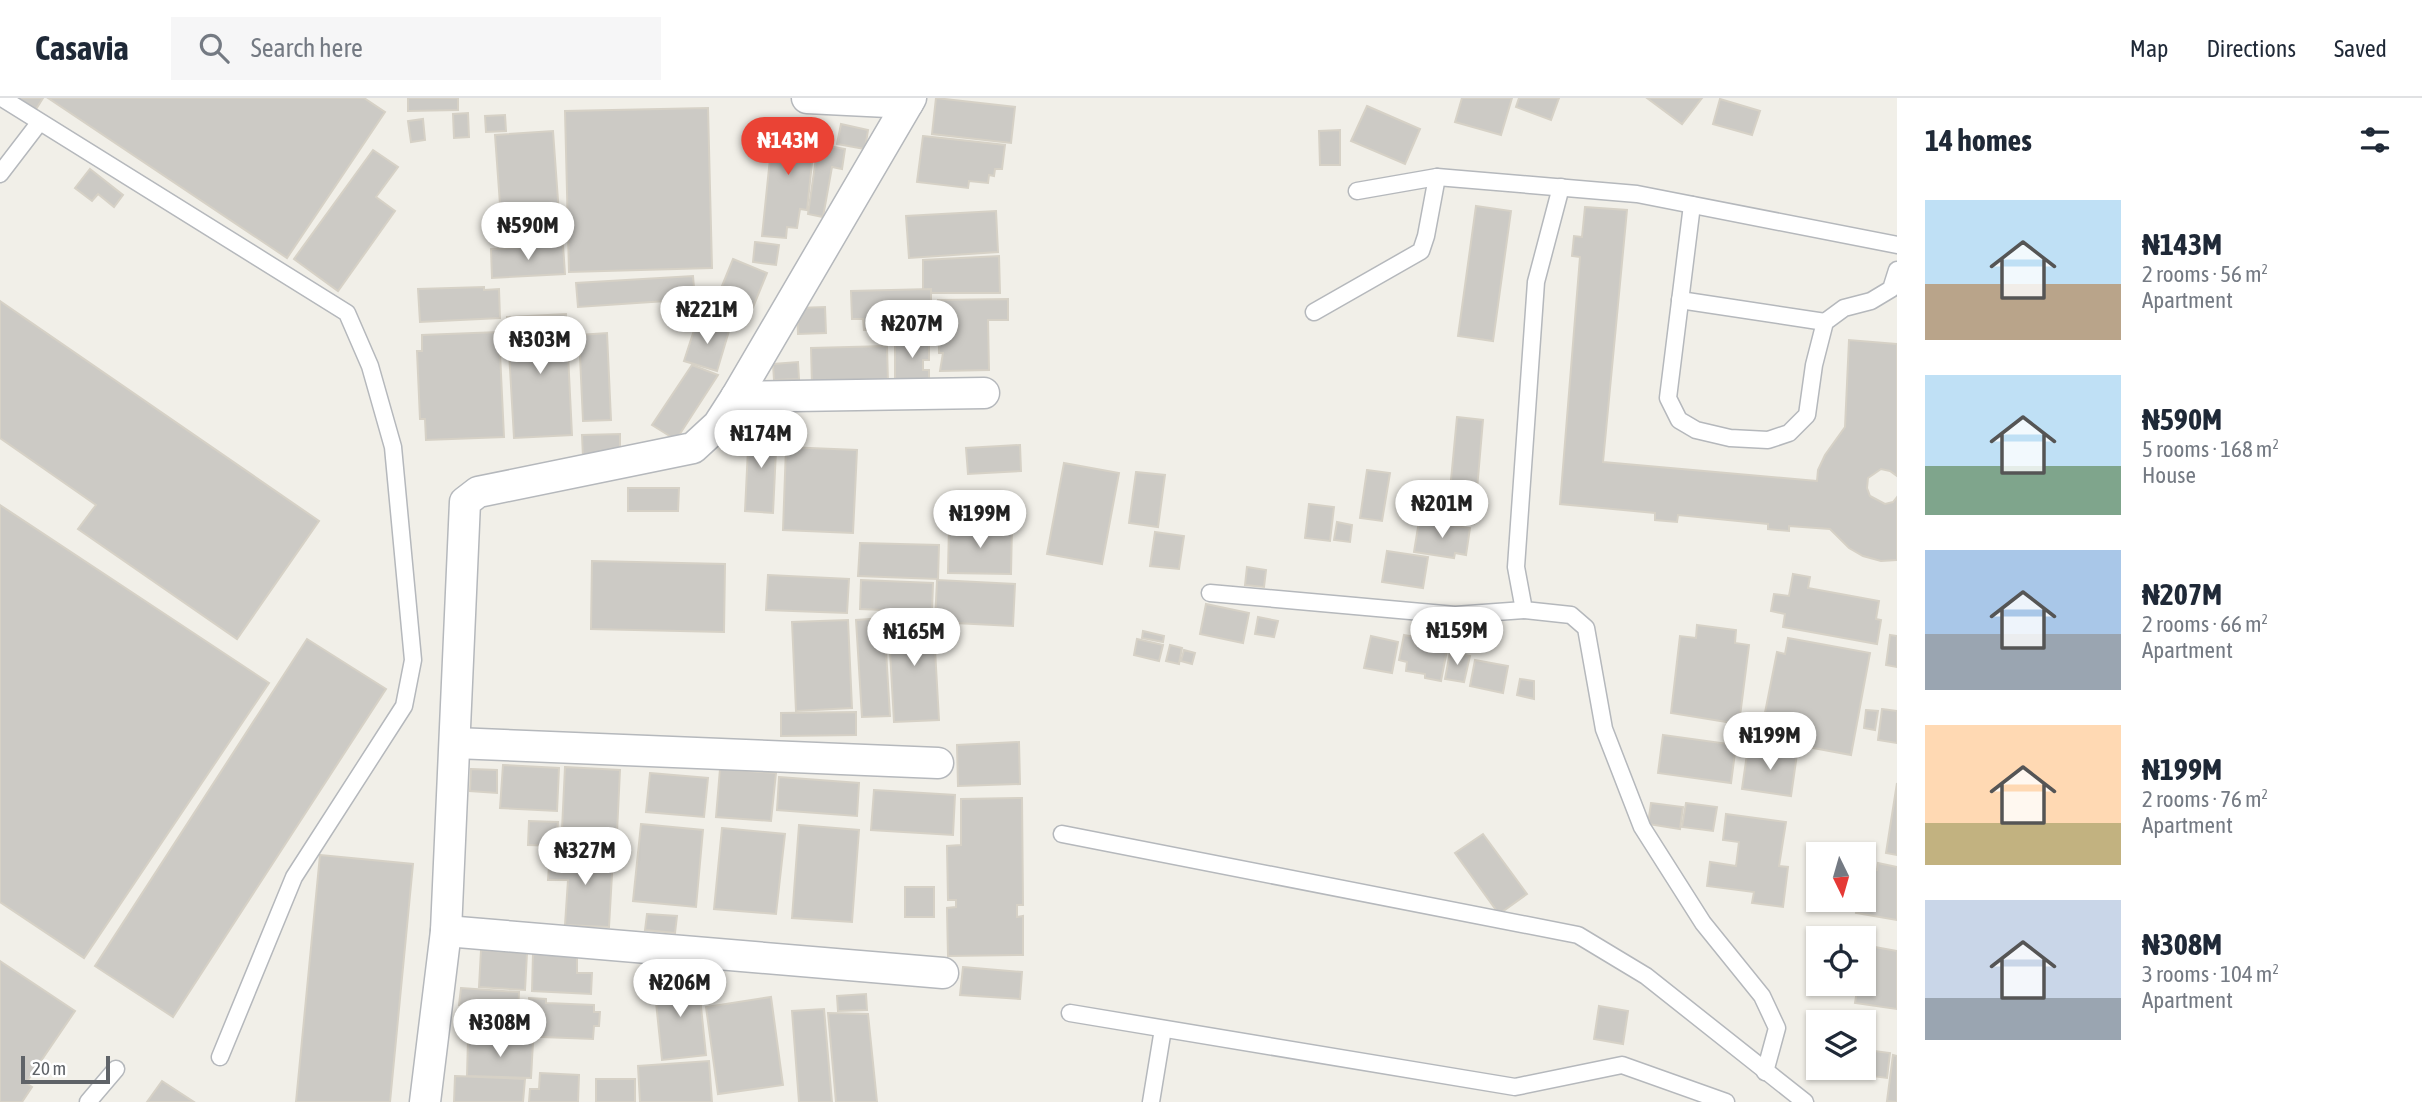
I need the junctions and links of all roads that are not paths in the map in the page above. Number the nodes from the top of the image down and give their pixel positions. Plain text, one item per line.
1 (2, 98) edge
2 (807, 98) edge
3 (909, 101) edge
4 (39, 123) junction
5 (0, 174) edge
6 (1437, 177) junction
7 (1561, 187) junction
8 (1357, 191) dead end
9 (1692, 205) junction
10 (1897, 245) edge
11 (1897, 270) edge
12 (1680, 300) junction
13 (1314, 312) dead end
14 (1825, 322) junction
15 (984, 393) dead end
16 (736, 397) junction
17 (1210, 593) dead end
18 (1524, 610) junction
19 (455, 743) junction
20 (938, 763) dead end
21 (1062, 834) dead end
22 (446, 931) junction
23 (943, 974) dead end
24 (1070, 1013) dead end
25 (1163, 1029) junction
26 (220, 1056) dead end
27 (116, 1069) dead end
28 (1765, 1072) junction
29 (1513, 1095) edge
30 (88, 1102) edge
31 (425, 1102) edge
32 (1151, 1102) edge
33 (1726, 1102) edge
34 (1805, 1102) edge

1 - 4 lane
2 - 3 street
3 - 16 street
4 - 5 lane
4 - 26 lane
6 - 7 lane
6 - 8 lane
6 - 13 lane
7 - 9 lane
7 - 18 lane
9 - 10 lane
9 - 12 lane
11 - 14 lane
12 - 14 lane
12 - 14 lane
15 - 16 street
16 - 19 street
17 - 18 lane
18 - 28 lane
19 - 20 street
19 - 22 street
21 - 28 lane
22 - 23 street
22 - 31 street
24 - 25 lane
25 - 29 lane
25 - 32 lane
27 - 30 lane
28 - 34 lane
29 - 33 lane

